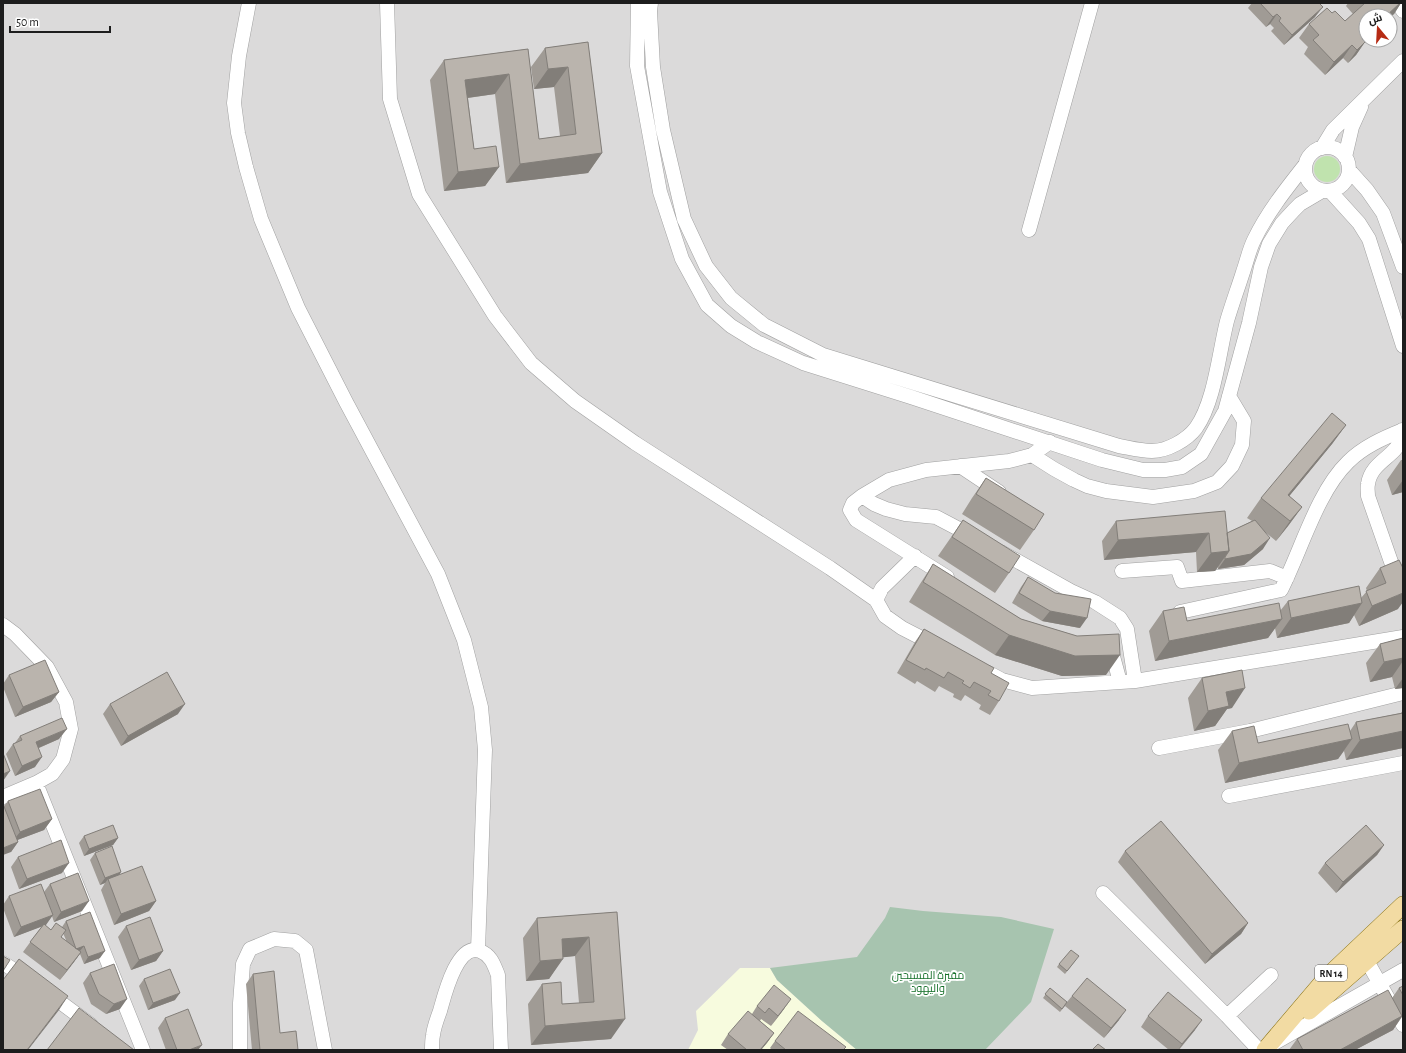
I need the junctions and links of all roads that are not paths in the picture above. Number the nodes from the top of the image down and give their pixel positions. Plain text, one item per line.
1 (250, 3) edge
2 (386, 3) edge
3 (638, 3) edge
4 (651, 3) edge
5 (1092, 3) edge
6 (1398, 3) edge
7 (1403, 11) edge
8 (1403, 61) edge
9 (1365, 99) junction
10 (1322, 148) junction
11 (1347, 163) junction
12 (1305, 165) junction
13 (1326, 191) junction
14 (1029, 230) dead end
15 (1403, 267) edge
16 (1403, 346) edge
17 (1229, 396) junction
18 (1403, 430) edge
19 (1050, 442) junction
20 (1032, 456) junction
21 (960, 466) junction
22 (862, 496) junction
23 (1012, 500) edge
24 (915, 556) junction
25 (1122, 571) dead end
26 (1287, 578) junction
27 (960, 586) edge
28 (1403, 596) edge
29 (876, 600) junction
30 (1180, 612) edge
31 (3, 625) edge
32 (1096, 636) edge
33 (1403, 637) edge
34 (949, 652) edge
35 (975, 666) edge
36 (1135, 681) junction
37 (1120, 682) junction
38 (1403, 693) edge
39 (1159, 748) dead end
40 (1403, 763) edge
41 (36, 784) junction
42 (1229, 796) dead end
43 (3, 797) edge
44 (1104, 893) dead end
45 (1403, 905) edge
46 (1403, 929) edge
47 (478, 950) junction
48 (1362, 955) junction
49 (3, 963) edge
50 (1403, 970) edge
51 (1271, 975) dead end
52 (1380, 984) junction
53 (1227, 1016) junction
54 (1403, 1025) edge
55 (102, 1033) edge
56 (1265, 1049) edge
57 (143, 1050) edge
58 (240, 1050) edge
59 (325, 1050) edge
60 (432, 1050) edge
61 (501, 1050) edge

1 - 47 street
2 - 29 street
3 - 19 street
4 - 12 street
5 - 14 street
6 - 7 street
8 - 9 street
9 - 10 street
9 - 11 street
10 - 11 street
10 - 12 street
11 - 13 street
11 - 15 street
12 - 13 street
13 - 16 street
13 - 17 street
17 - 19 street
17 - 20 street
18 - 26 street
18 - 28 street
19 - 20 street
20 - 21 street
21 - 22 street
21 - 23 street
22 - 24 street
22 - 36 street
24 - 27 street
24 - 29 street
25 - 26 street
26 - 30 street
29 - 34 street
31 - 41 street
32 - 37 street
33 - 36 street
35 - 37 street
36 - 37 street
38 - 39 street
40 - 42 street
41 - 43 street
41 - 57 street
44 - 53 street
45 - 48 main road, RN 14
46 - 48 main road, RN 14
47 - 60 street
47 - 61 street
48 - 52 street
48 - 56 main road, RN 14
49 - 55 street
50 - 52 street
51 - 53 street
52 - 54 street
52 - 56 street
53 - 56 street
58 - 59 street

